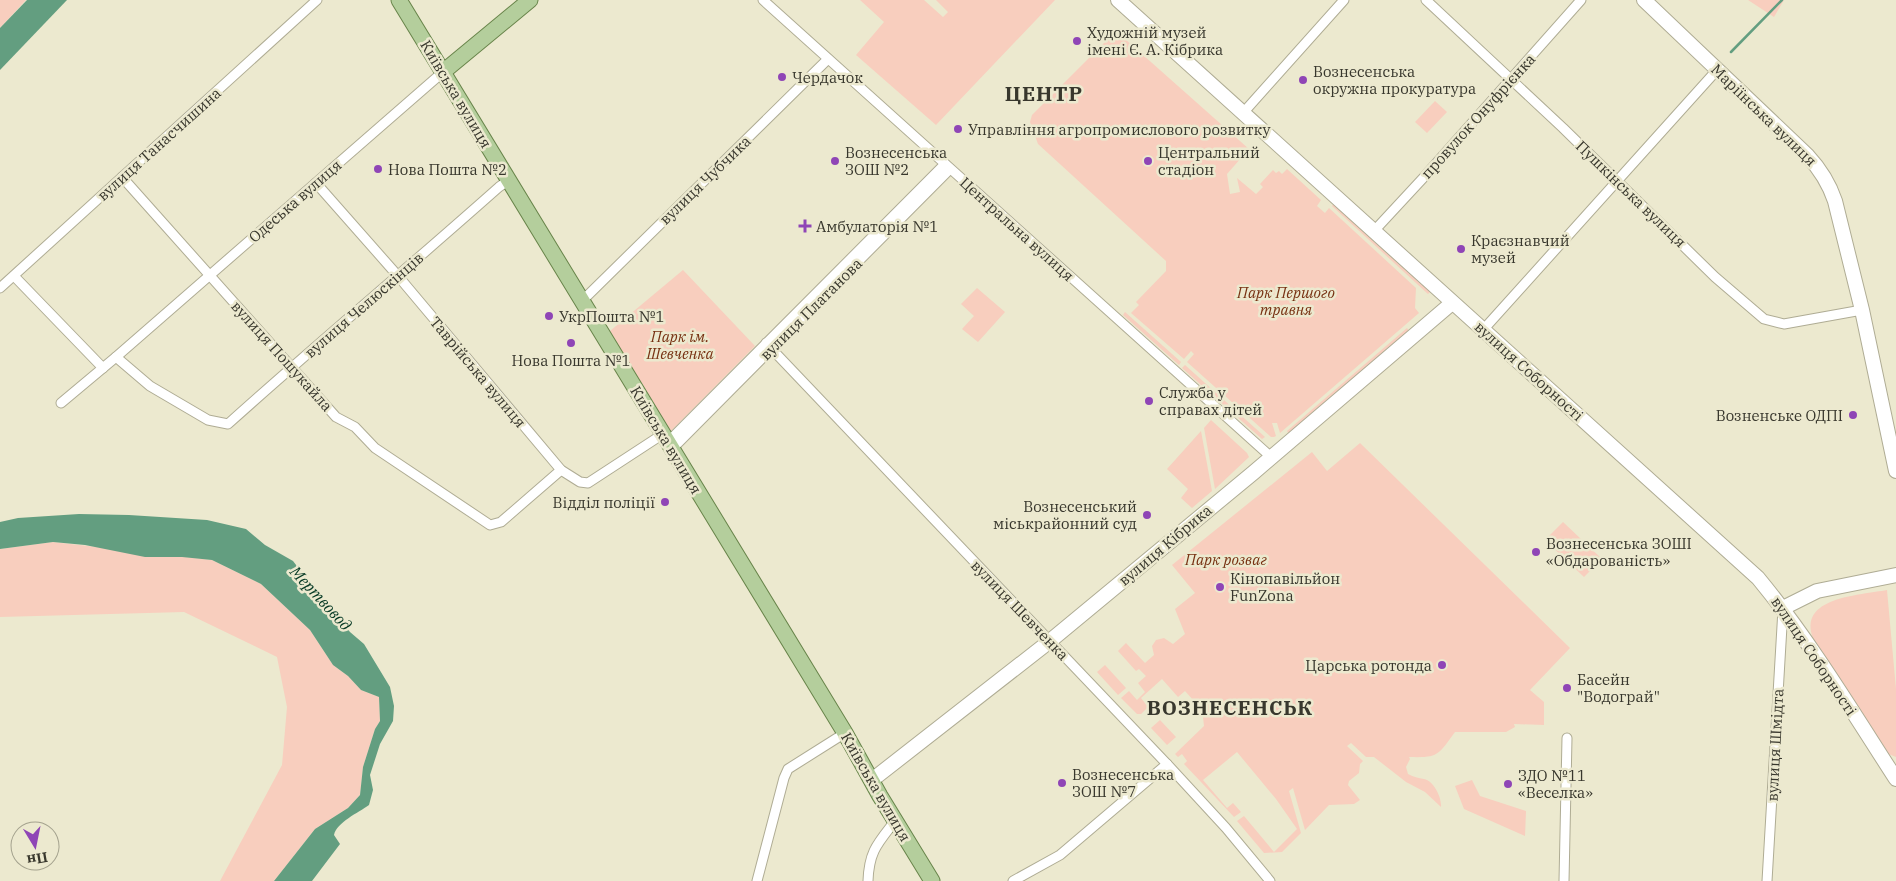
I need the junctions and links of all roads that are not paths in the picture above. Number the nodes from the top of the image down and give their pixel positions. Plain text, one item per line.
1 (317, 0) edge
2 (399, 0) edge
3 (530, 0) edge
4 (763, 0) edge
5 (1118, 0) edge
6 (1344, 0) edge
7 (1426, 0) edge
8 (1581, 0) edge
9 (1644, 0) edge
10 (828, 59) junction
11 (1717, 70) junction
12 (443, 72) junction
13 (1511, 80) junction
14 (1243, 113) junction
15 (947, 166) junction
16 (122, 177) junction
17 (509, 180) junction
18 (1618, 182) junction
19 (316, 183) junction
20 (1374, 231) junction
21 (210, 275) junction
22 (14, 276) junction
23 (398, 276) junction
24 (0, 288) edge
25 (582, 301) junction
26 (1452, 303) junction
27 (1862, 310) junction
28 (1483, 330) junction
29 (768, 346) junction
30 (116, 358) junction
31 (292, 366) junction
32 (102, 368) junction
33 (61, 403) dead end
34 (667, 441) junction
35 (1271, 457) junction
36 (561, 470) junction
37 (1896, 471) edge
38 (1896, 575) edge
39 (1783, 608) junction
40 (1050, 641) junction
41 (844, 733) junction
42 (1567, 738) dead end
43 (1167, 764) junction
44 (872, 780) junction
45 (1896, 780) edge
46 (895, 821) junction
47 (757, 881) edge
48 (868, 881) edge
49 (932, 881) edge
50 (1013, 881) edge
51 (1270, 881) edge
52 (1564, 881) edge
53 (1767, 881) edge

1 - 16 street, вулиця Танасчишина
2 - 12 main road, Київська вулиця
3 - 12 main road, Одеська вулиця
4 - 10 street, Центральна вулиця
5 - 14 main road, вулиця Соборності
6 - 14 street
7 - 13 street, Пушкінська вулиця
8 - 13 street, провулок Онуфрієнка
9 - 11 main road, Маріїнська вулиця
10 - 15 street, Центральна вулиця
10 - 25 street, вулиця Чубчика
11 - 18 street
11 - 27 main road, Маріїнська вулиця
12 - 17 main road, Київська вулиця
12 - 19 street, Одеська вулиця
13 - 18 street, Пушкінська вулиця
13 - 20 street, провулок Онуфрієнка
14 - 20 main road, вулиця Соборності
15 - 29 street, вулиця Платанова
15 - 35 street, Центральна вулиця
16 - 21 street, вулиця Пошукайла
16 - 22 street, вулиця Танасчишина
17 - 23 street, вулиця Челюскінців
17 - 25 main road, Київська вулиця
18 - 27 street, Пушкінська вулиця
18 - 28 street
19 - 21 street, Одеська вулиця
19 - 23 street, Таврійська вулиця
20 - 26 main road, вулиця Соборності
21 - 30 street, Одеська вулиця
21 - 31 street, вулиця Пошукайла
22 - 24 street, вулиця Танасчишина
22 - 32 street
23 - 31 street, вулиця Челюскінців
23 - 36 street, Таврійська вулиця
25 - 34 main road, Київська вулиця
26 - 28 main road, вулиця Соборності
26 - 35 main road, вулиця Кібрика
27 - 37 main road, Маріїнська вулиця
28 - 39 main road, вулиця Соборності
29 - 34 street, вулиця Платанова
29 - 40 street, вулиця Шевченка
30 - 31 street, вулиця Челюскінців
30 - 32 street, Одеська вулиця
31 - 36 street, вулиця Пошукайла
32 - 33 street, Одеська вулиця
34 - 36 street, Таврійська вулиця
34 - 41 main road, Київська вулиця
35 - 40 main road, вулиця Кібрика
38 - 39 main road
39 - 45 main road, вулиця Соборності
39 - 53 street, вулиця Шмідта
40 - 43 street, вулиця Шевченка
40 - 44 main road, вулиця Кібрика
41 - 44 main road, Київська вулиця
41 - 47 street
42 - 52 street
43 - 50 street
43 - 51 street, вулиця Шевченка
44 - 46 main road, Київська вулиця
46 - 48 street
46 - 49 main road, Київська вулиця

